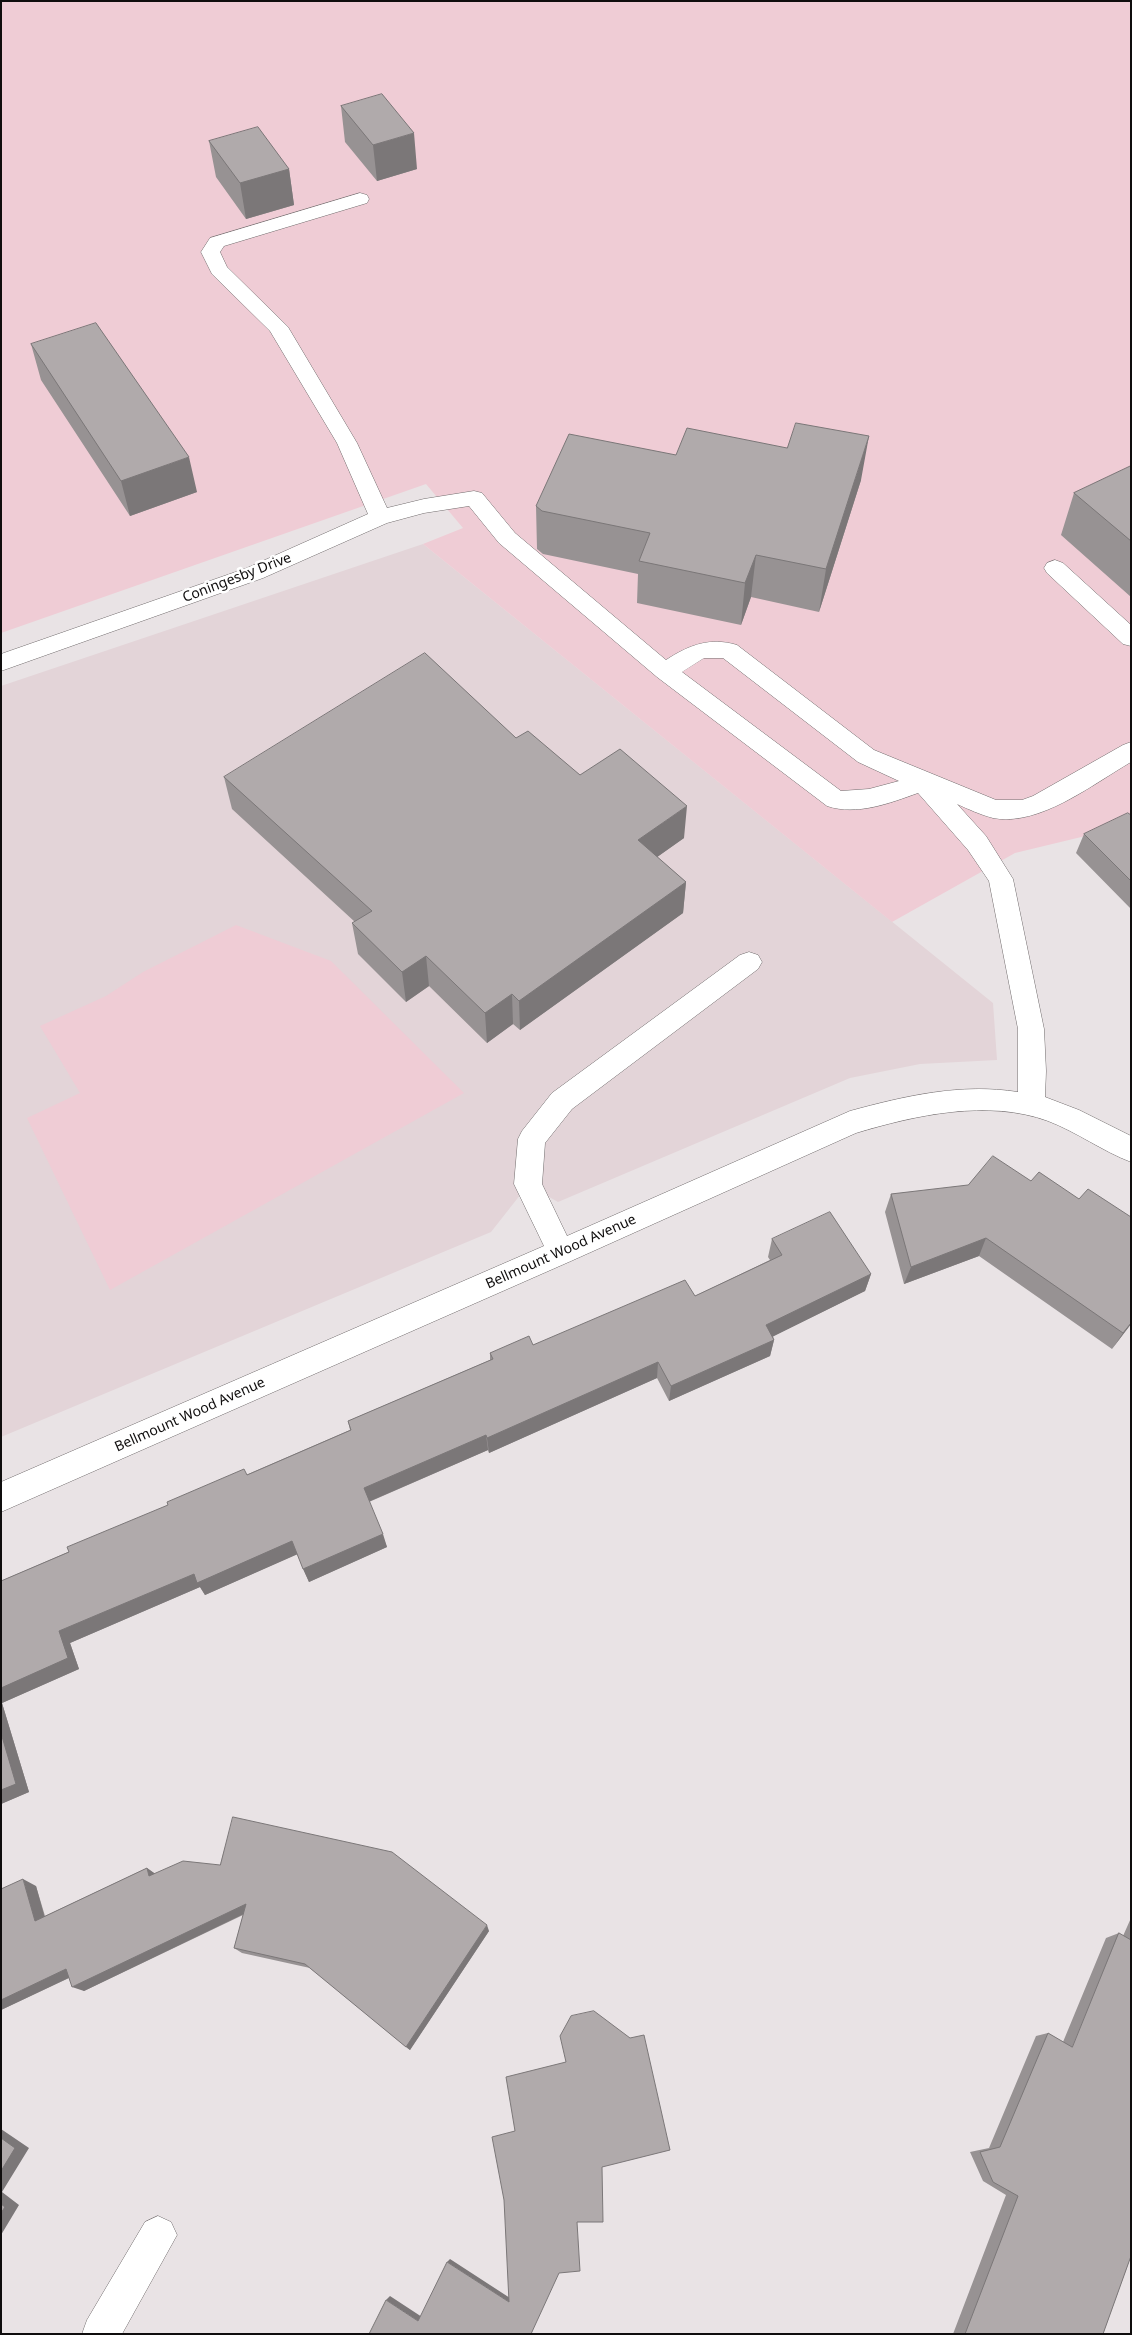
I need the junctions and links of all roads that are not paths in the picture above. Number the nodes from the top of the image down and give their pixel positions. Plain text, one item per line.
1 (360, 199) dead end
2 (380, 518) junction
3 (1055, 568) dead end
4 (1131, 638) edge
5 (1, 663) edge
6 (665, 671) junction
7 (1131, 751) edge
8 (922, 781) junction
9 (749, 962) dead end
10 (1031, 1105) junction
11 (1131, 1150) edge
12 (561, 1252) junction
13 (1, 1497) edge
14 (158, 2235) dead end
15 (101, 2334) edge

1 - 2 street
2 - 5 street, Coningesby Drive
2 - 6 street, Coningesby Drive
3 - 4 street
6 - 8 street
6 - 8 street
7 - 8 street
8 - 10 street
9 - 12 street
10 - 11 street, Bellmount Wood Avenue
10 - 12 street, Bellmount Wood Avenue
12 - 13 street, Bellmount Wood Avenue
14 - 15 street

